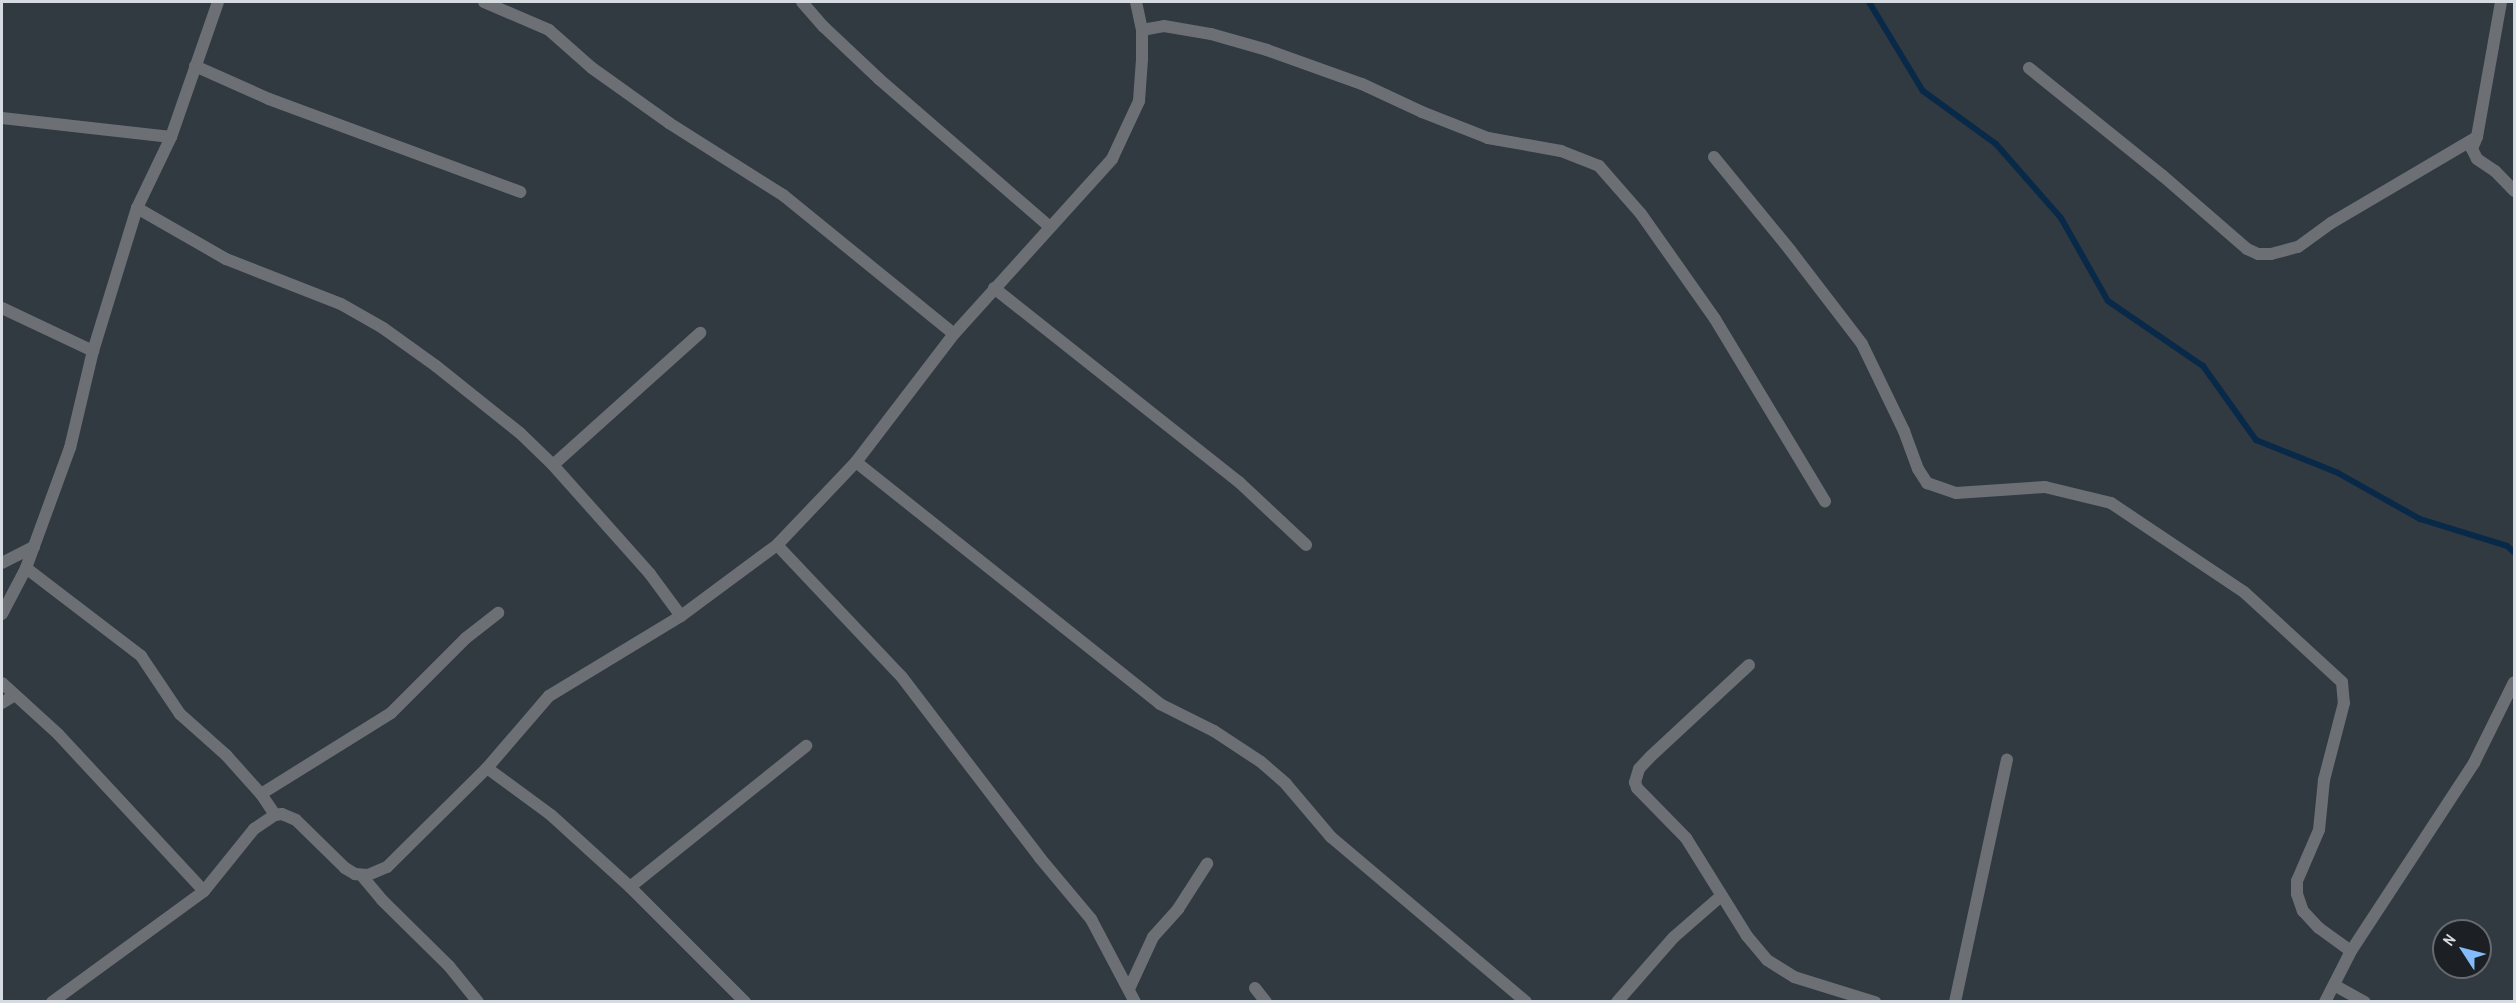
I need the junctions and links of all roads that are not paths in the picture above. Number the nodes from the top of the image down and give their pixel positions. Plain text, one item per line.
1 (218, 2) edge
2 (484, 2) edge
3 (802, 2) edge
4 (1136, 2) edge
5 (2501, 2) edge
6 (1142, 30) junction
7 (195, 66) junction
8 (2029, 68) dead end
9 (2, 118) edge
10 (171, 137) junction
11 (2477, 137) junction
12 (1714, 157) dead end
13 (2514, 191) edge
14 (520, 192) dead end
15 (137, 208) junction
16 (1049, 226) junction
17 (994, 288) junction
18 (2, 308) edge
19 (700, 333) dead end
20 (954, 334) junction
21 (93, 351) junction
22 (856, 462) junction
23 (553, 465) junction
24 (1826, 501) dead end
25 (1306, 545) dead end
26 (777, 546) junction
27 (34, 547) junction
28 (2, 563) edge
29 (26, 568) junction
30 (498, 613) dead end
31 (2, 614) edge
32 (681, 616) junction
33 (1749, 665) dead end
34 (2514, 682) edge
35 (2, 683) edge
36 (13, 696) junction
37 (2, 703) edge
38 (806, 746) dead end
39 (2007, 760) dead end
40 (487, 768) junction
41 (261, 794) junction
42 (274, 815) junction
43 (1207, 864) dead end
44 (362, 876) junction
45 (630, 887) junction
46 (204, 891) junction
47 (1721, 896) junction
48 (2351, 951) junction
49 (2334, 985) junction
50 (1255, 988) dead end
51 (1129, 989) junction
52 (52, 1002) edge
53 (478, 1002) edge
54 (745, 1002) edge
55 (1136, 1002) edge
56 (1266, 1002) edge
57 (1526, 1002) edge
58 (1617, 1002) edge
59 (1875, 1002) edge
60 (1955, 1002) edge
61 (2325, 1002) edge
62 (2365, 1002) edge

1 - 7 street
2 - 20 street
3 - 16 street
4 - 6 street
5 - 11 street
6 - 16 street
6 - 24 street
7 - 10 street
7 - 14 street
8 - 11 street
9 - 10 street
10 - 15 street
11 - 13 street
12 - 48 street
15 - 21 street
15 - 23 street
16 - 17 street
17 - 20 street
17 - 25 street
18 - 21 street
19 - 23 street
20 - 22 street
21 - 27 street
22 - 26 street
22 - 57 street
23 - 32 street
26 - 32 street
26 - 51 street
27 - 28 street
27 - 29 street
29 - 31 street
29 - 41 street
30 - 41 street
32 - 40 street
33 - 47 street
34 - 48 street
35 - 36 street
36 - 37 street
36 - 46 street
38 - 45 street
39 - 60 street
40 - 44 street
40 - 45 street
41 - 42 street
42 - 44 street
42 - 46 street
43 - 51 street
44 - 53 street
45 - 54 street
46 - 52 street
47 - 58 street
47 - 59 street
48 - 49 street
49 - 61 street
49 - 62 street
50 - 56 street
51 - 55 street

